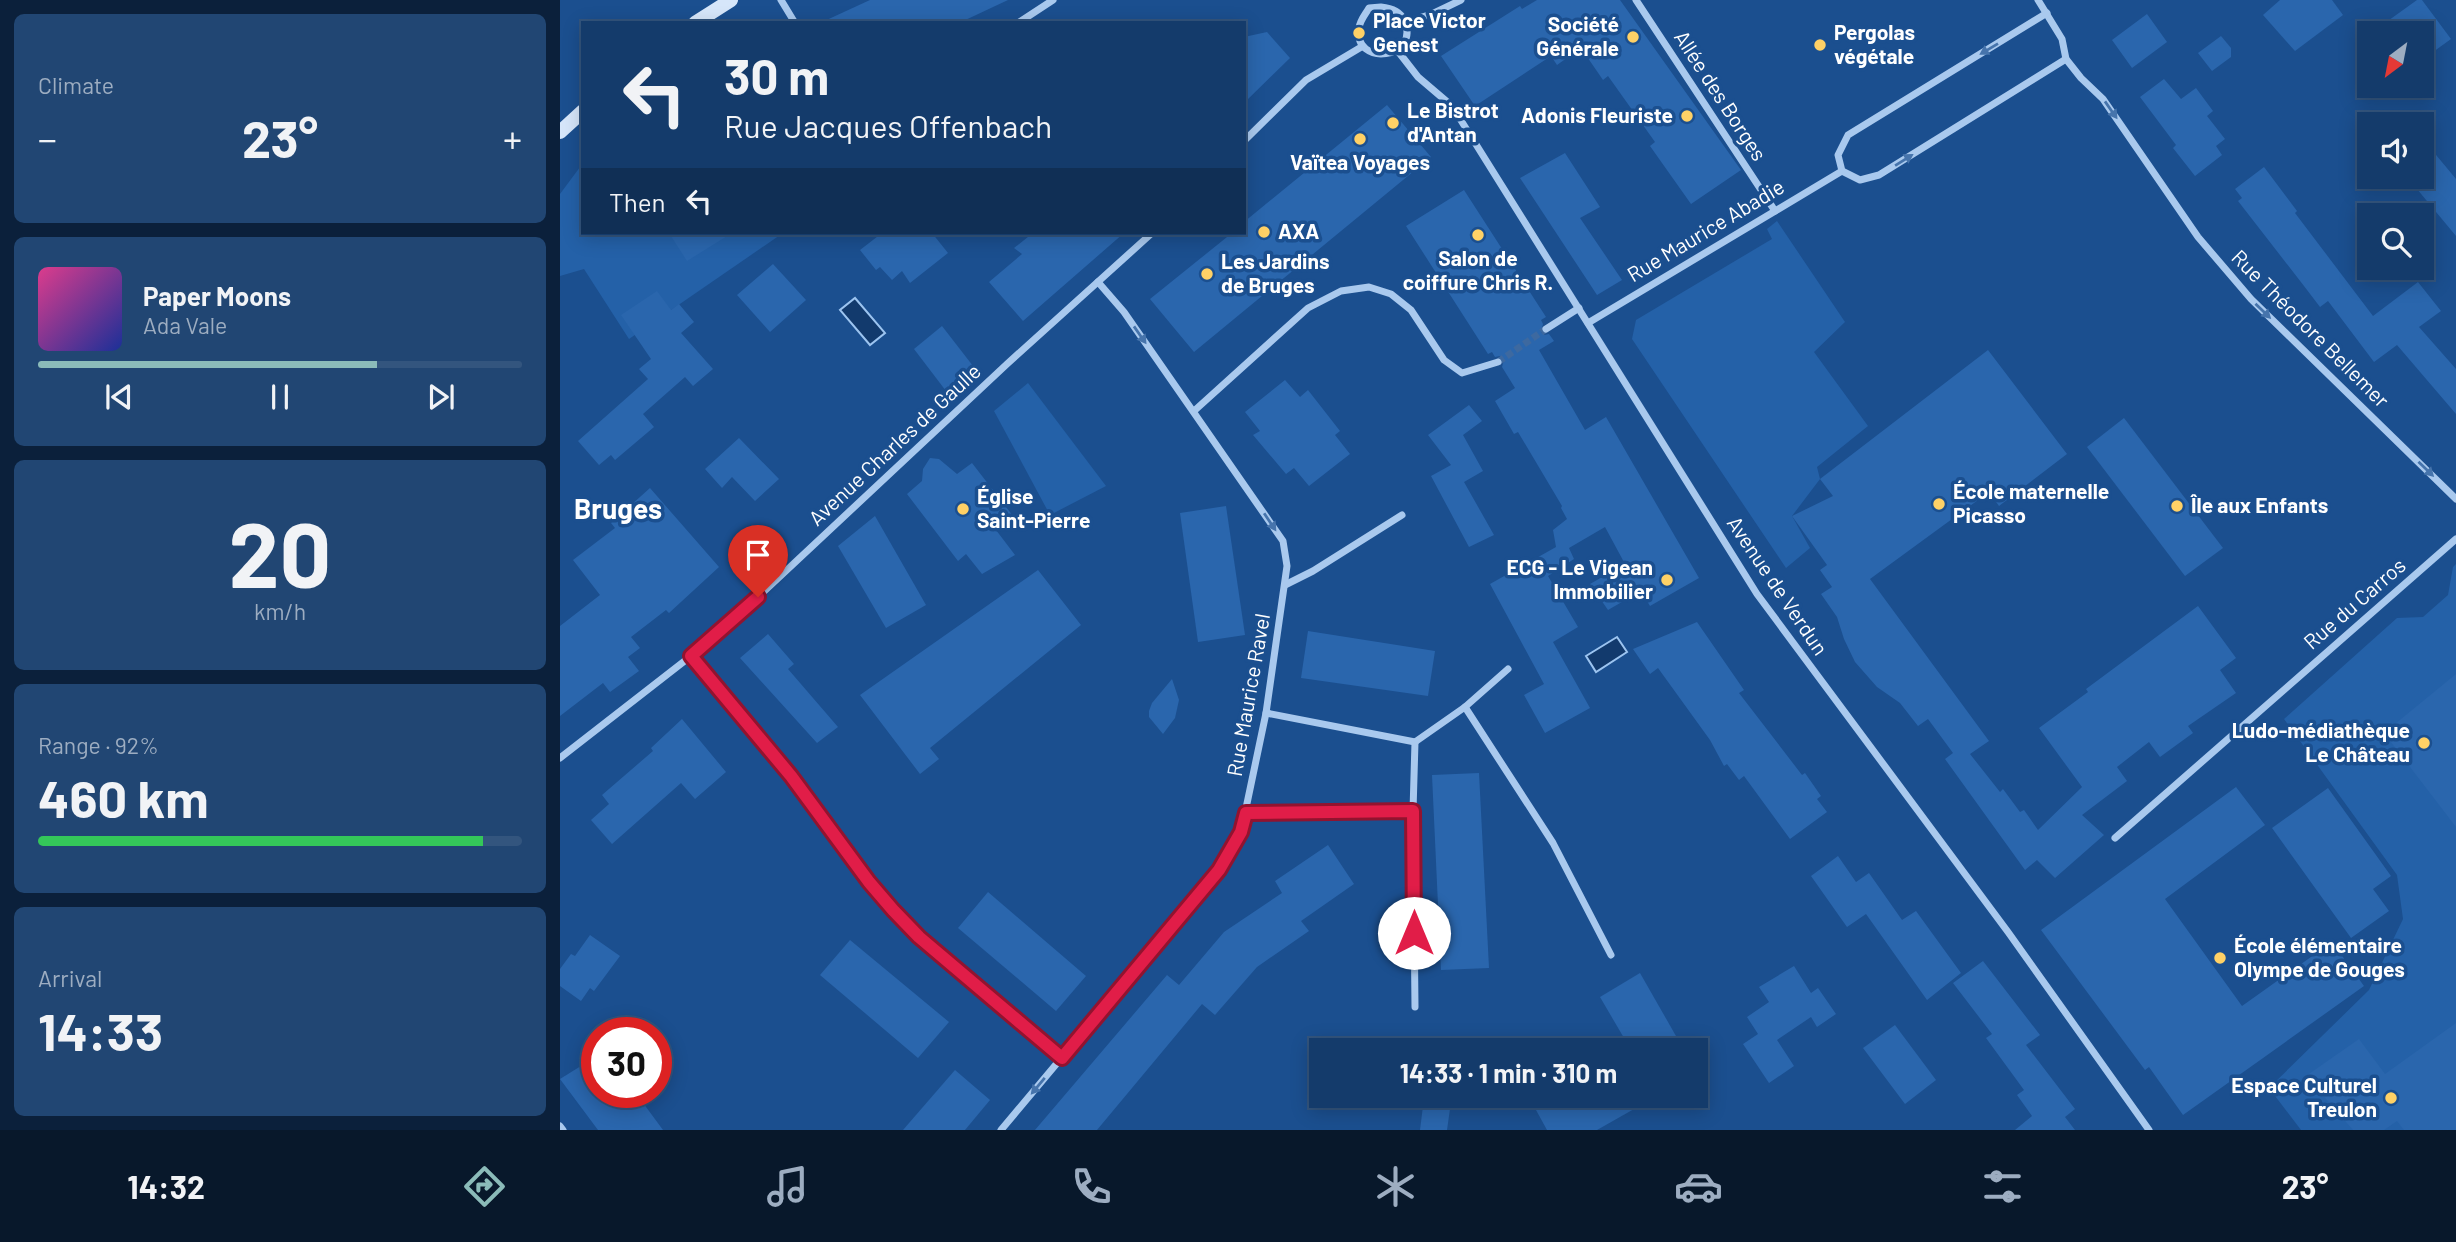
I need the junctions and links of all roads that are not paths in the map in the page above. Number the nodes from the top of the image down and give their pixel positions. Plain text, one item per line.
1 (731, 0) edge
2 (781, 0) edge
3 (1053, 0) edge
4 (1363, 0) edge
5 (1461, 0) edge
6 (1636, 0) edge
7 (2038, 0) edge
8 (1369, 8) junction
9 (2047, 13) junction
10 (698, 21) edge
11 (794, 21) edge
12 (1021, 21) edge
13 (1405, 22) junction
14 (1363, 46) junction
15 (1397, 50) junction
16 (2066, 59) junction
17 (581, 113) edge
18 (560, 132) edge
19 (1246, 139) edge
20 (1842, 171) junction
21 (1775, 211) junction
22 (1151, 235) edge
23 (1098, 282) junction
24 (1579, 308) junction
25 (1588, 323) junction
26 (1546, 329) tunnel mouth
27 (1498, 362) tunnel mouth
28 (1194, 411) junction
29 (2456, 499) edge
30 (1402, 515) dead end
31 (2456, 539) edge
32 (1285, 585) junction
33 (691, 656) junction
34 (1508, 669) dead end
35 (1465, 707) junction
36 (1266, 713) junction
37 (1415, 742) junction
38 (560, 758) edge
39 (1413, 811) junction
40 (1246, 813) junction
41 (2115, 838) dead end
42 (1611, 955) dead end
43 (1415, 1007) dead end
44 (1062, 1058) junction
45 (560, 1126) edge
46 (564, 1130) edge
47 (1001, 1130) edge
48 (2149, 1130) edge

1 - 10 main road
2 - 11 street
3 - 12 street
4 - 8 street
5 - 13 street
6 - 21 street, Allée des Borges
7 - 9 street, Rue Théodore Bellemer
8 - 13 street
8 - 14 street
9 - 16 street, Rue Théodore Bellemer
9 -> 20 street
13 - 15 street
14 - 15 street
14 - 19 street
15 - 24 street, Avenue de Verdun
20 -> 16 street
16 -> 29 street, Rue Théodore Bellemer
17 - 18 main road
20 - 21 street, Rue Maurice Abadie
21 - 25 street, Rue Maurice Abadie
22 - 23 street, Avenue Charles de Gaulle
23 -> 28 street, Rue Maurice Ravel
23 - 33 street, Avenue Charles de Gaulle
24 - 25 street, Avenue de Verdun
24 - 26 street
25 - 48 street, Avenue de Verdun
27 - 28 street
28 -> 32 street, Rue Maurice Ravel
30 - 32 street
31 - 41 street, Rue du Carros
32 - 36 street, Rue Maurice Ravel
33 - 38 street, Avenue Charles de Gaulle
33 - 44 street
34 - 35 street
35 - 37 street
35 - 42 street
36 - 37 street
36 - 40 street, Rue Maurice Ravel
37 - 39 street
39 - 40 street
39 - 43 street
40 - 44 street, Rue Maurice Ravel
44 -> 47 street, Rue Maurice Ravel
45 - 46 street

